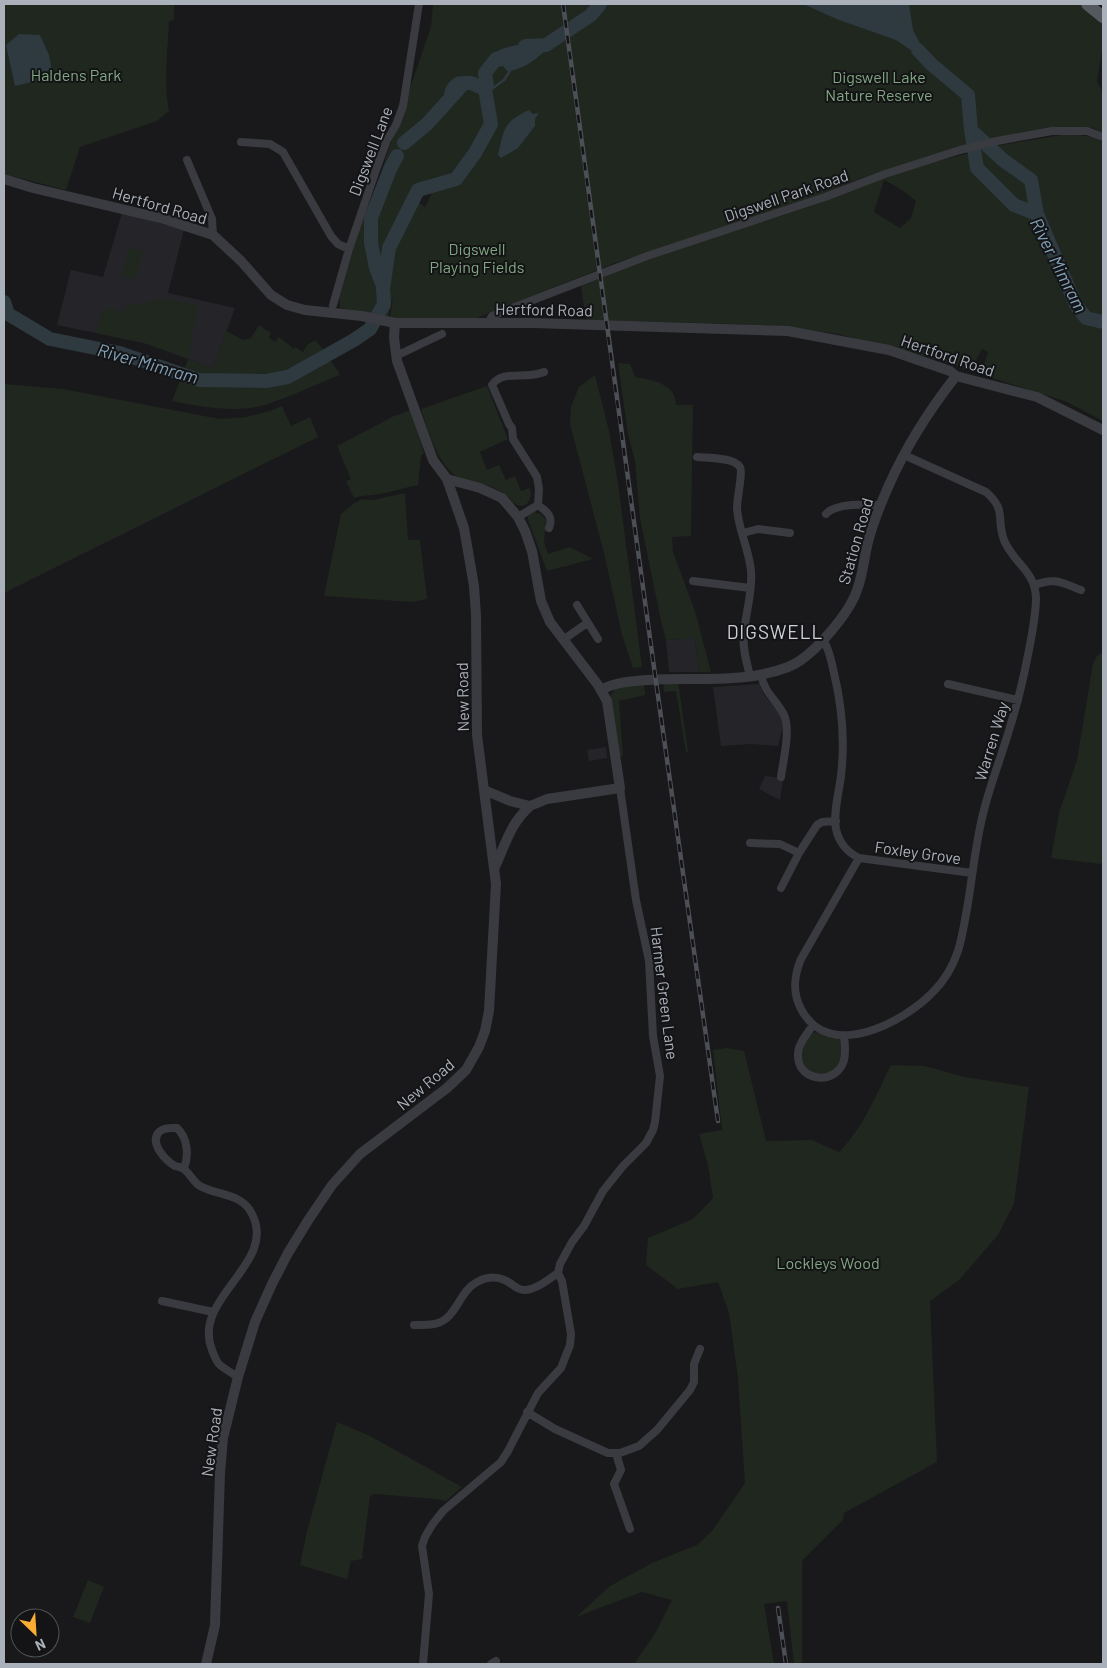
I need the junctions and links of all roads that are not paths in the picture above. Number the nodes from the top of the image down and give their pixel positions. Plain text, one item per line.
1 (419, 4) edge
2 (1087, 4) edge
3 (1103, 17) edge
4 (1103, 137) edge
5 (241, 142) dead end
6 (187, 160) dead end
7 (4, 179) edge
8 (213, 235) junction
9 (349, 249) junction
10 (333, 305) dead end
11 (395, 323) junction
12 (488, 323) junction
13 (442, 334) dead end
14 (396, 356) junction
15 (544, 372) dead end
16 (956, 376) junction
17 (1103, 430) edge
18 (904, 455) junction
19 (697, 457) dead end
20 (447, 479) junction
21 (538, 505) junction
22 (880, 505) junction
23 (826, 514) dead end
24 (518, 517) junction
25 (550, 528) dead end
26 (743, 533) junction
27 (790, 533) dead end
28 (693, 581) dead end
29 (1035, 585) junction
30 (750, 588) junction
31 (1081, 590) dead end
32 (577, 605) dead end
33 (587, 623) junction
34 (598, 639) dead end
35 (563, 640) junction
36 (824, 640) junction
37 (755, 676) junction
38 (948, 684) dead end
39 (601, 690) junction
40 (1018, 700) junction
41 (780, 777) dead end
42 (620, 788) junction
43 (484, 790) junction
44 (530, 806) junction
45 (836, 821) junction
46 (750, 843) dead end
47 (799, 853) junction
48 (859, 858) junction
49 (494, 868) junction
50 (972, 873) junction
51 (781, 888) dead end
52 (814, 1026) junction
53 (844, 1036) junction
54 (184, 1168) junction
55 (558, 1273) junction
56 (162, 1301) dead end
57 (213, 1312) junction
58 (414, 1325) dead end
59 (700, 1349) dead end
60 (238, 1377) junction
61 (527, 1412) junction
62 (616, 1453) junction
63 (630, 1529) dead end
64 (206, 1664) edge
65 (423, 1664) edge

1 - 9 street, Digswell Lane
2 - 3 main road
4 - 12 street, Digswell Park Road
5 - 9 street
6 - 8 street
7 - 8 street, Hertford Road
8 - 11 street, Hertford Road
9 - 10 street, Digswell Lane
11 - 12 street, Hertford Road
11 - 14 street
12 - 16 street, Hertford Road
13 - 14 street
14 - 20 street
15 - 21 street
16 - 17 street, Hertford Road
16 - 18 street, Station Road
18 - 22 street, Station Road
18 - 29 street
19 - 26 street
20 - 24 street, Harmer Green Lane
20 - 43 street, New Road
21 - 24 street
21 - 25 street
22 - 23 street
22 - 36 street, Station Road
24 - 35 street, Harmer Green Lane
26 - 27 street
26 - 30 street
28 - 30 street
29 - 31 street
29 - 40 street, Warren Way
30 - 37 street
32 - 33 street
33 - 34 street
33 - 35 street
35 - 39 street, Harmer Green Lane
36 - 37 street, Station Road
36 - 45 street
37 - 39 street, Station Road
37 - 41 street
38 - 40 street
39 - 42 street, Harmer Green Lane
40 - 50 street, Warren Way
42 - 44 street
42 - 55 street, Harmer Green Lane
43 - 44 street
43 - 49 street, New Road
44 - 49 street
45 - 47 street
45 - 48 street
46 - 47 street
47 - 51 street
48 - 50 street, Foxley Grove
48 - 52 street
49 - 60 street, New Road
50 - 53 street, Warren Way
52 - 53 street, Warren Way
52 - 53 street
54 - 54 street
54 - 57 street
55 - 58 street
55 - 61 street
56 - 57 street
57 - 60 street
59 - 62 street
60 - 64 street, New Road
61 - 62 street
61 - 65 street
62 - 63 street

